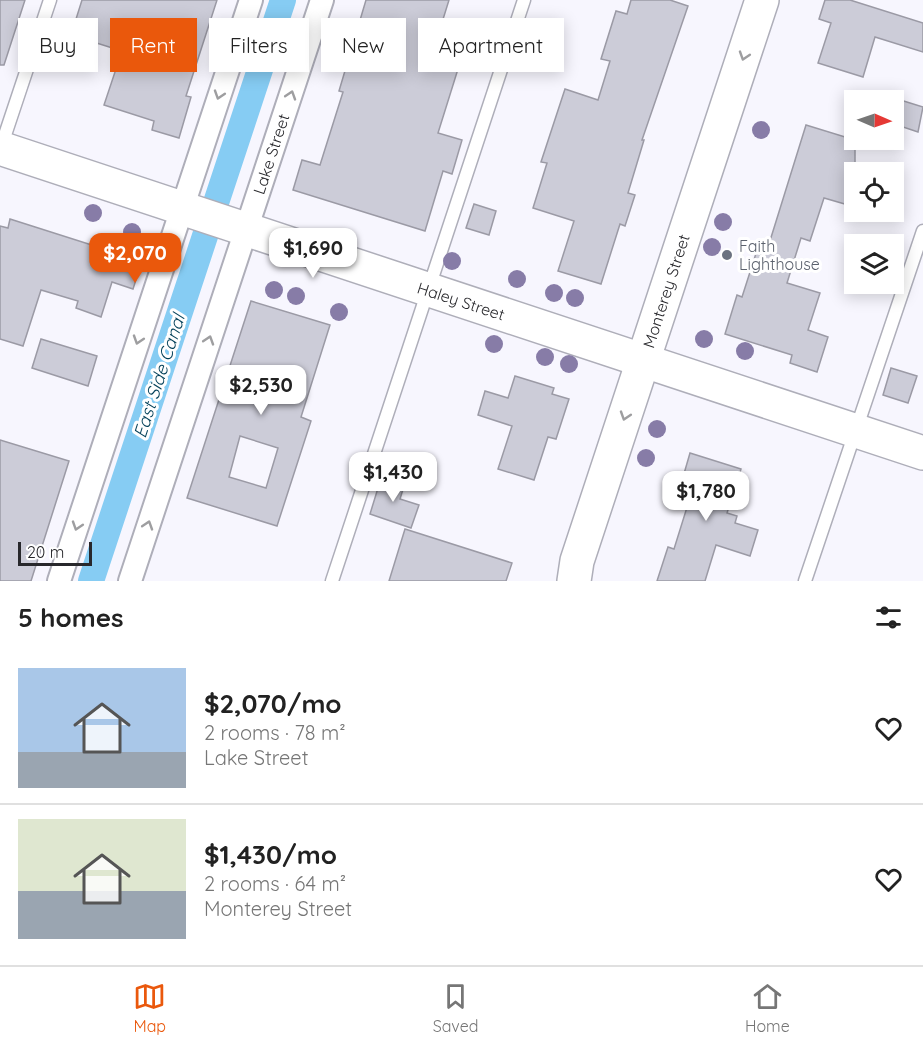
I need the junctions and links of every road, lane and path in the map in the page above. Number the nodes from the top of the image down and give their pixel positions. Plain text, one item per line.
1 (50, 0) edge
2 (251, 0) edge
3 (322, 0) edge
4 (524, 0) edge
5 (762, 0) edge
6 (0, 149) edge
7 (182, 208) junction
8 (246, 230) junction
9 (923, 231) edge
10 (428, 290) junction
11 (643, 361) junction
12 (856, 431) junction
13 (923, 453) edge
14 (573, 574) edge
15 (58, 581) edge
16 (130, 581) edge
17 (332, 581) edge
18 (805, 581) edge

1 - 6 lane
2 -> 7 street
8 -> 3 street, Lake Street
4 - 10 lane
5 -> 11 main road, Monterey Street
6 - 7 main road, Haley Street
7 - 8 main road, Haley Street
7 -> 15 street
8 - 10 main road, Haley Street
16 -> 8 street, Lake Street
9 - 12 lane
10 - 11 main road, Haley Street
10 - 17 lane
11 - 12 main road, Haley Street
11 -> 14 main road, Monterey Street
12 - 13 main road, Haley Street
12 - 18 lane

